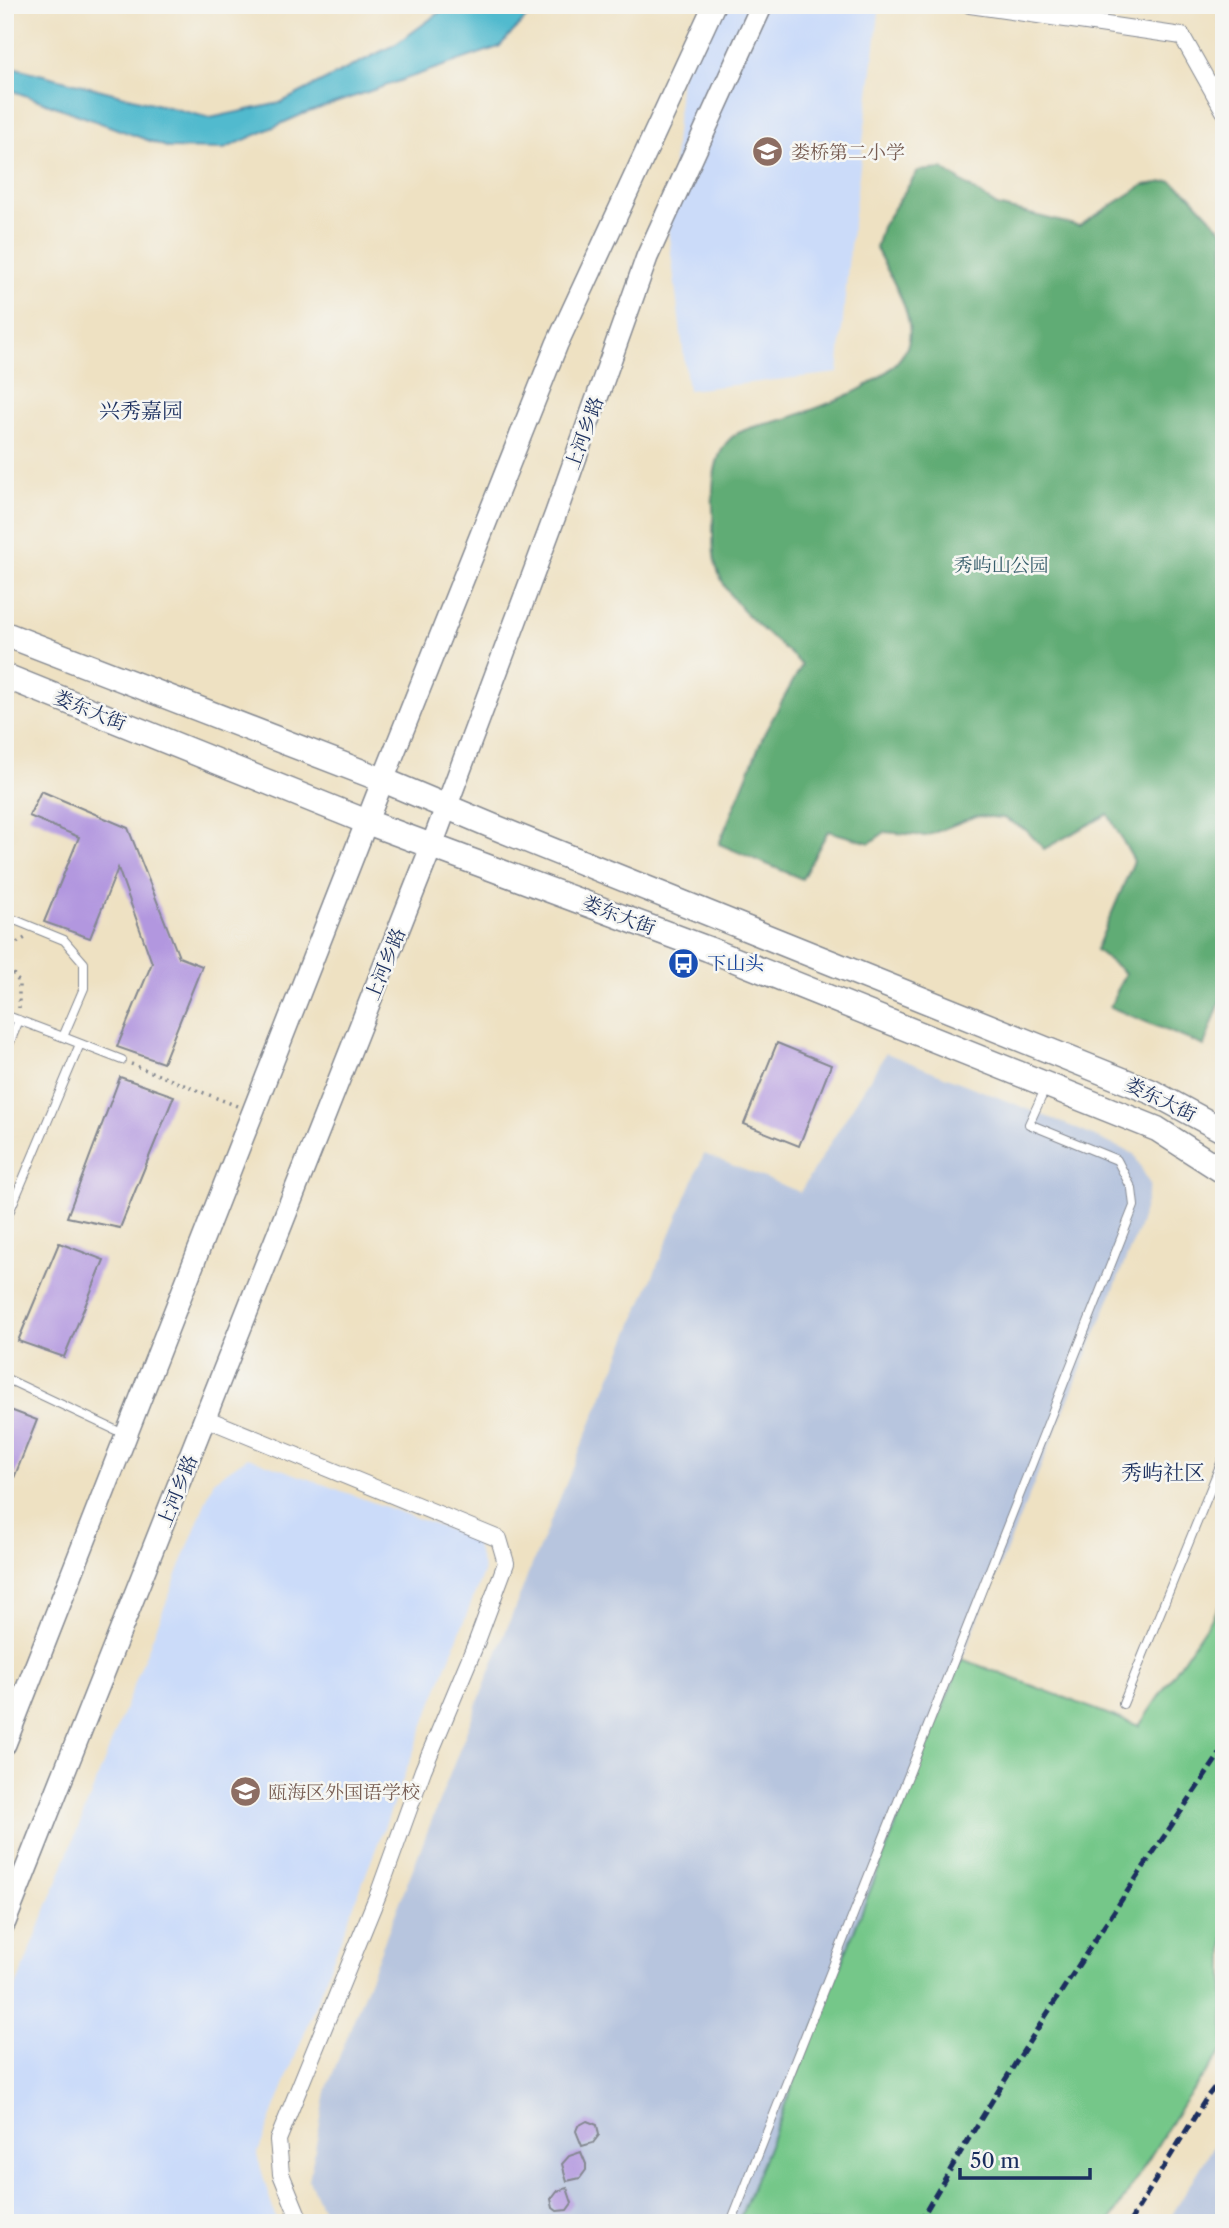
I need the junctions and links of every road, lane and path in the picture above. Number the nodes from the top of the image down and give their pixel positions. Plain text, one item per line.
1 (714, 5) edge
2 (762, 5) edge
3 (970, 5) edge
4 (1224, 111) edge
5 (5, 634) edge
6 (5, 676) edge
7 (383, 780) junction
8 (445, 806) junction
9 (366, 822) junction
10 (432, 845) junction
11 (5, 916) edge
12 (38, 929) junction
13 (5, 950) edge
14 (5, 962) edge
15 (5, 1015) edge
16 (19, 1020) junction
17 (63, 1037) junction
18 (80, 1044) junction
19 (5, 1054) edge
20 (122, 1060) joint
21 (1047, 1084) junction
22 (253, 1112) junction
23 (1224, 1131) edge
24 (1224, 1172) edge
25 (5, 1222) edge
26 (5, 1378) edge
27 (205, 1418) junction
28 (126, 1435) junction
29 (1224, 1456) edge
30 (1123, 1704) dead end
31 (5, 1744) edge
32 (5, 1922) edge
33 (301, 2223) edge
34 (732, 2223) edge

1 - 7 main road
2 - 8 main road, 上河乡路
3 - 4 street
5 - 7 main road, 娄东大街
6 - 9 main road, 娄东大街
7 - 8 main road, 娄东大街
7 - 9 main road
8 - 10 main road, 上河乡路
8 - 23 main road, 娄东大街
9 - 10 main road, 娄东大街
9 - 22 main road
10 - 21 main road, 娄东大街
10 - 27 main road, 上河乡路
11 - 12 lane
12 - 13 path
12 - 17 lane
14 - 16 path
15 - 16 lane
16 - 17 lane
16 - 19 lane
17 - 18 lane
18 - 20 lane
18 - 25 lane
20 - 22 path
21 - 24 main road, 娄东大街
21 - 34 lane
22 - 28 main road
26 - 28 lane
27 - 32 main road, 上河乡路
27 - 33 street
28 - 31 main road
29 - 30 lane

